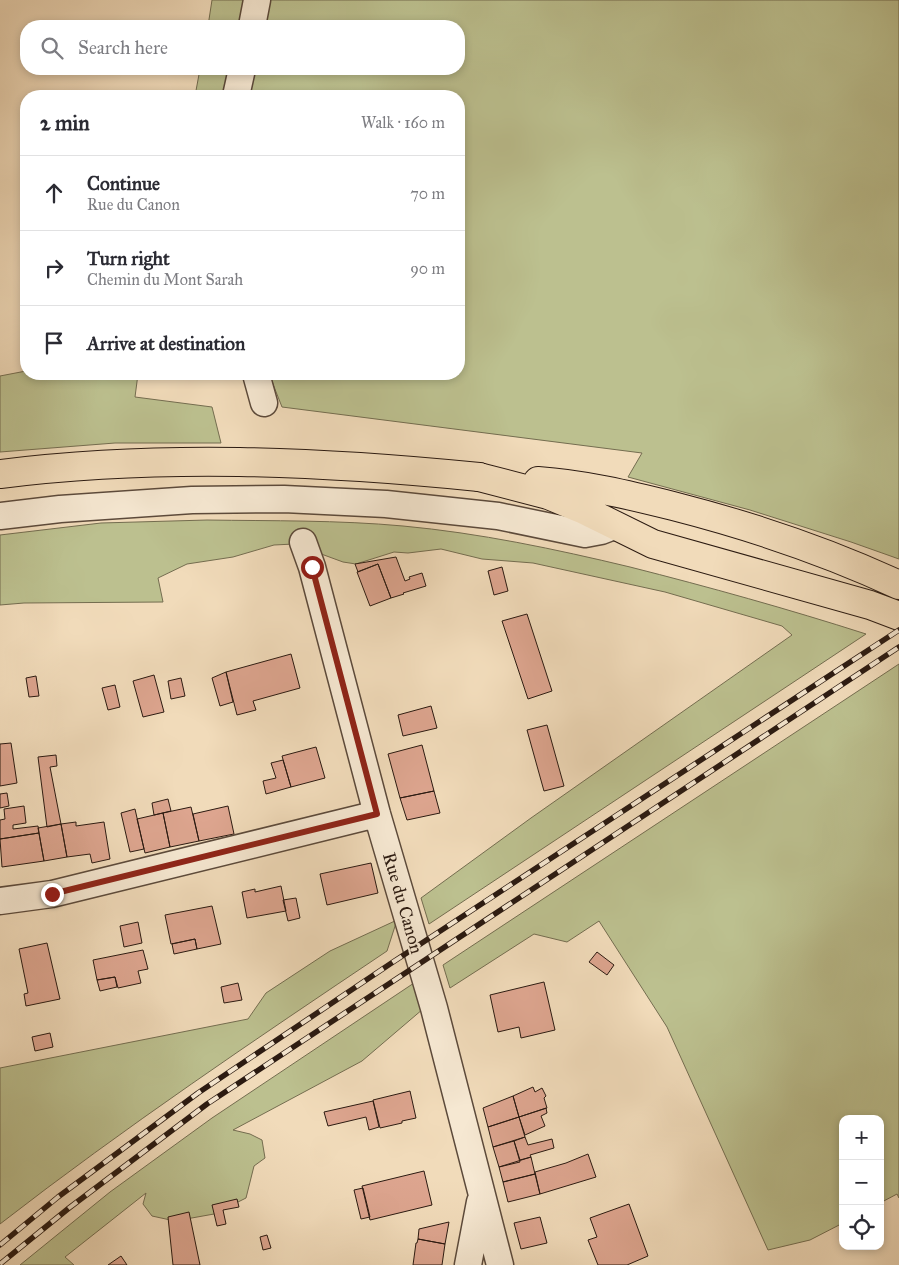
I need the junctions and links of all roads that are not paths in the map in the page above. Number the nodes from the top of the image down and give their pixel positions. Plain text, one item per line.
1 (257, 0) edge
2 (253, 20) edge
3 (241, 75) edge
4 (237, 90) edge
5 (258, 380) edge
6 (264, 402) dead end
7 (0, 474) edge
8 (479, 476) junction
9 (0, 516) edge
10 (614, 526) junction
11 (303, 542) dead end
12 (899, 585) edge
13 (899, 616) edge
14 (377, 814) junction
15 (0, 901) edge
16 (482, 1194) junction
17 (468, 1265) edge
18 (500, 1265) edge

1 - 2 street
3 - 4 street
5 - 6 street
7 - 8 main road
8 - 10 main road
8 - 12 main road
9 - 10 street
10 - 13 main road
11 - 14 street, Rue du Canon
14 - 15 street
14 - 16 street, Rue du Canon
16 - 17 street
16 - 18 street, Rue du Canon

